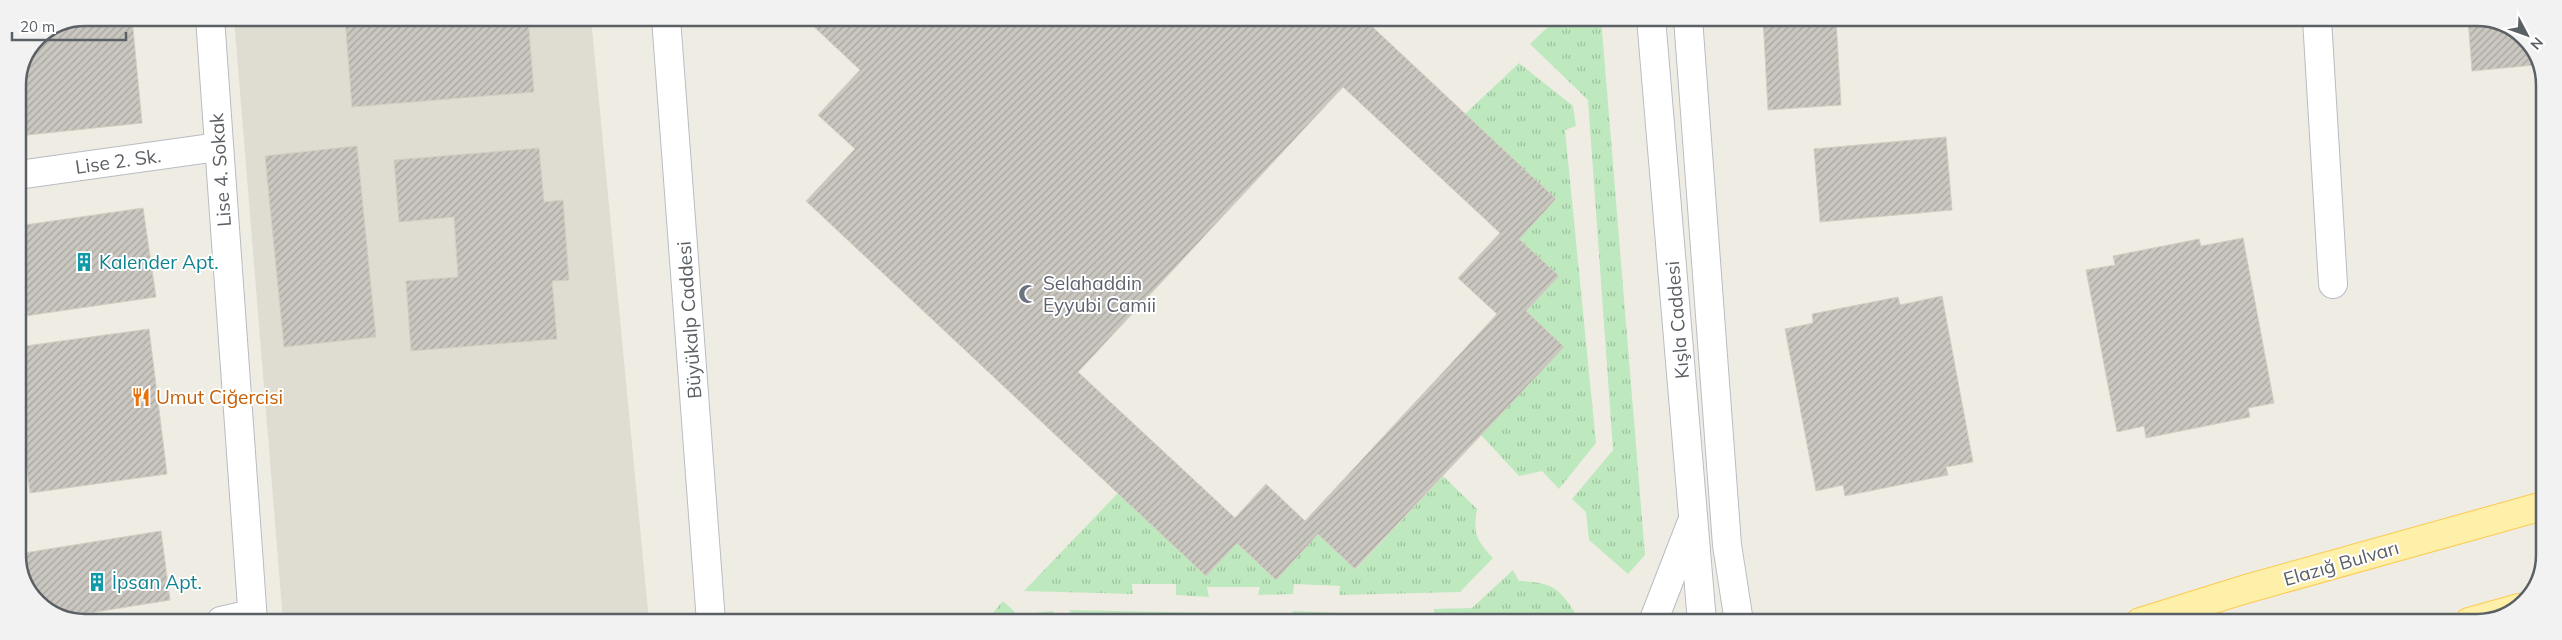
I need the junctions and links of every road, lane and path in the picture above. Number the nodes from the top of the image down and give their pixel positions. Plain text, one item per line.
1 (210, 26) edge
2 (667, 26) edge
3 (1652, 26) edge
4 (1689, 26) edge
5 (2317, 26) edge
6 (218, 146) junction
7 (26, 174) edge
8 (2334, 284) dead end
9 (2536, 508) edge
10 (1694, 518) junction
11 (253, 614) edge
12 (711, 614) edge
13 (1656, 614) edge
14 (1701, 614) edge
15 (1737, 614) edge
16 (2166, 614) edge

1 - 6 street, Lise 4. Sokak
2 - 12 street, Büyükalp Caddesi
3 - 10 street, Kışla Caddesi
4 - 15 street
5 - 8 street
6 - 7 street, Lise 2. Sk.
6 - 11 street, Lise 4. Sokak
9 - 16 main road, Elazığ Bulvarı
10 - 13 street
10 - 14 street, Kışla Caddesi

